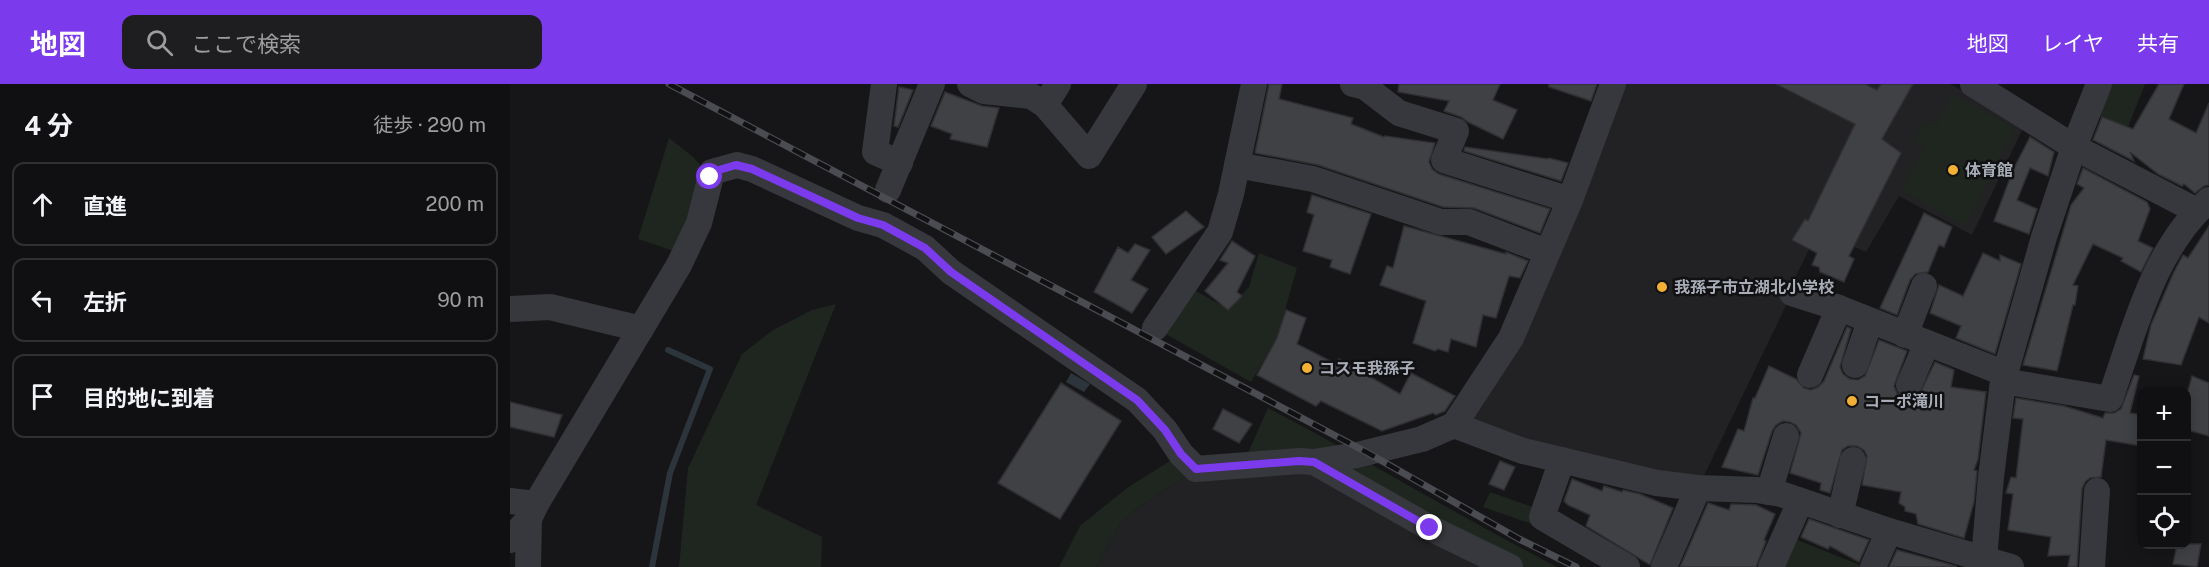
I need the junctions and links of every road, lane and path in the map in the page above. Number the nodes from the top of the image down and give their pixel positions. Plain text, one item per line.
1 (884, 84) edge
2 (932, 84) edge
3 (970, 84) edge
4 (1134, 84) edge
5 (1254, 84) edge
6 (1353, 84) edge
7 (1613, 84) edge
8 (1973, 84) edge
9 (2099, 84) edge
10 (1052, 95) edge
11 (2074, 147) junction
12 (900, 163) junction
13 (1237, 165) junction
14 (888, 190) dead end
15 (1570, 200) junction
16 (2203, 205) edge
17 (1547, 252) junction
18 (1924, 286) dead end
19 (1792, 293) dead end
20 (1839, 308) junction
21 (510, 309) edge
22 (1870, 321) junction
23 (1155, 328) dead end
24 (641, 329) junction
25 (1916, 339) junction
26 (1855, 365) dead end
27 (1810, 375) dead end
28 (2005, 377) junction
29 (1909, 385) dead end
30 (1454, 425) junction
31 (1786, 436) dead end
32 (1562, 460) junction
33 (1853, 460) dead end
34 (1314, 462) junction
35 (1698, 488) junction
36 (2097, 491) dead end
37 (1769, 492) junction
38 (510, 501) edge
39 (1800, 502) junction
40 (532, 512) junction
41 (1840, 515) junction
42 (1888, 531) junction
43 (510, 540) edge
44 (1982, 563) edge
45 (528, 567) edge
46 (1510, 567) edge
47 (1627, 567) edge
48 (1664, 567) edge
49 (1771, 567) edge
50 (1873, 567) edge
51 (2011, 567) edge
52 (2092, 567) edge

1 - 12 street
2 - 12 street
3 - 10 street
4 - 10 street
5 - 13 street
6 - 15 street
7 - 15 street
8 - 11 street
9 - 11 street
11 - 16 street
11 - 28 street
12 - 14 street
13 - 17 street
13 - 23 street
15 - 17 street
16 - 28 street
17 - 30 street
18 - 25 street
19 - 20 street
20 - 22 street
20 - 27 street
21 - 24 street
22 - 25 street
22 - 26 street
24 - 34 street
24 - 40 street
25 - 28 street
25 - 29 street
28 - 44 street
30 - 32 street
30 - 34 street
31 - 37 street
32 - 35 street
32 - 47 street
33 - 41 street
34 - 46 street
35 - 37 street
35 - 48 street
36 - 52 street
37 - 39 street
38 - 40 street
39 - 41 street
39 - 49 street
40 - 43 street
40 - 45 street
41 - 42 street
42 - 44 street
42 - 50 street
44 - 51 street

